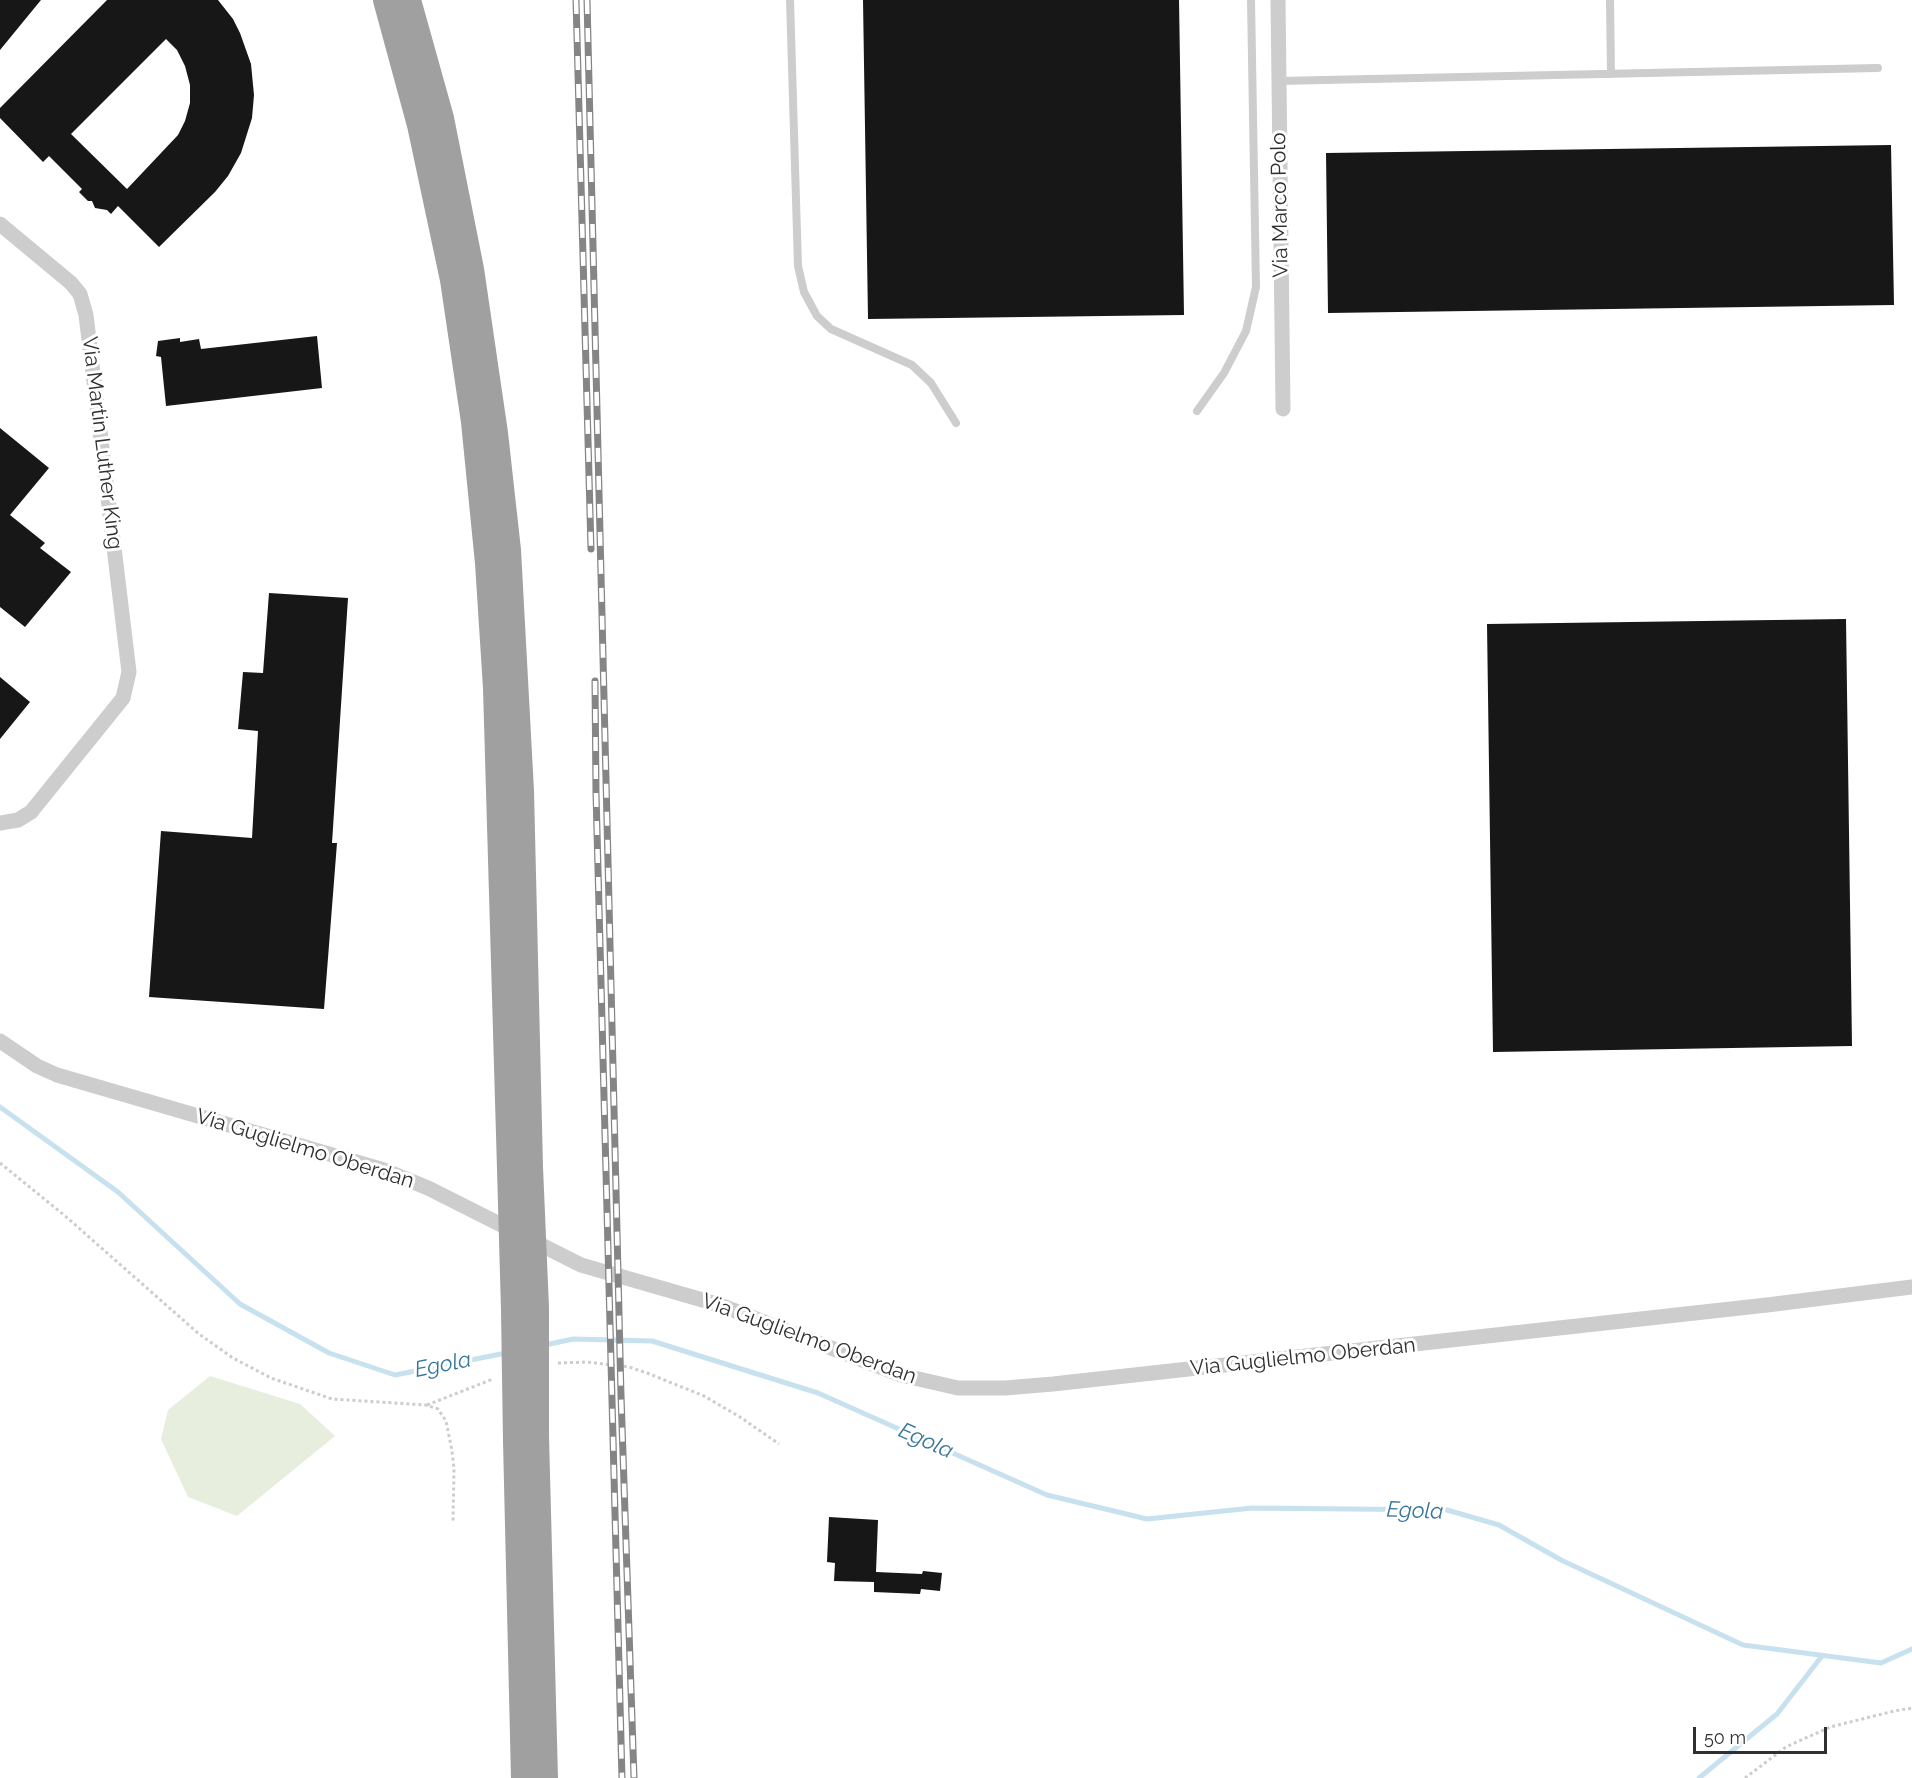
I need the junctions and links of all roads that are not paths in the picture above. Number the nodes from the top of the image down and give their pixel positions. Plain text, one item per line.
1 (385, 0) edge
2 (409, 0) edge
3 (790, 0) edge
4 (1251, 0) edge
5 (1278, 0) edge
6 (1610, 0) edge
7 (1878, 68) dead end
8 (1611, 74) junction
9 (1278, 81) junction
10 (0, 224) edge
11 (1283, 409) dead end
12 (1197, 411) dead end
13 (956, 423) dead end
14 (0, 823) edge
15 (0, 1041) edge
16 (520, 1168) junction
17 (1912, 1287) edge
18 (526, 1438) junction
19 (523, 1778) edge
20 (546, 1778) edge

1 - 16 highway
2 - 16 highway
3 - 13 lane
4 - 12 lane
5 - 9 street, Via Marco Polo
6 - 8 lane
7 - 8 lane
8 - 9 lane
9 - 11 street, Via Marco Polo
10 - 14 street, Via Martin Luther King
15 - 17 street, Via Guglielmo Oberdan
16 - 18 highway, bridge
18 - 19 highway
18 - 20 highway

